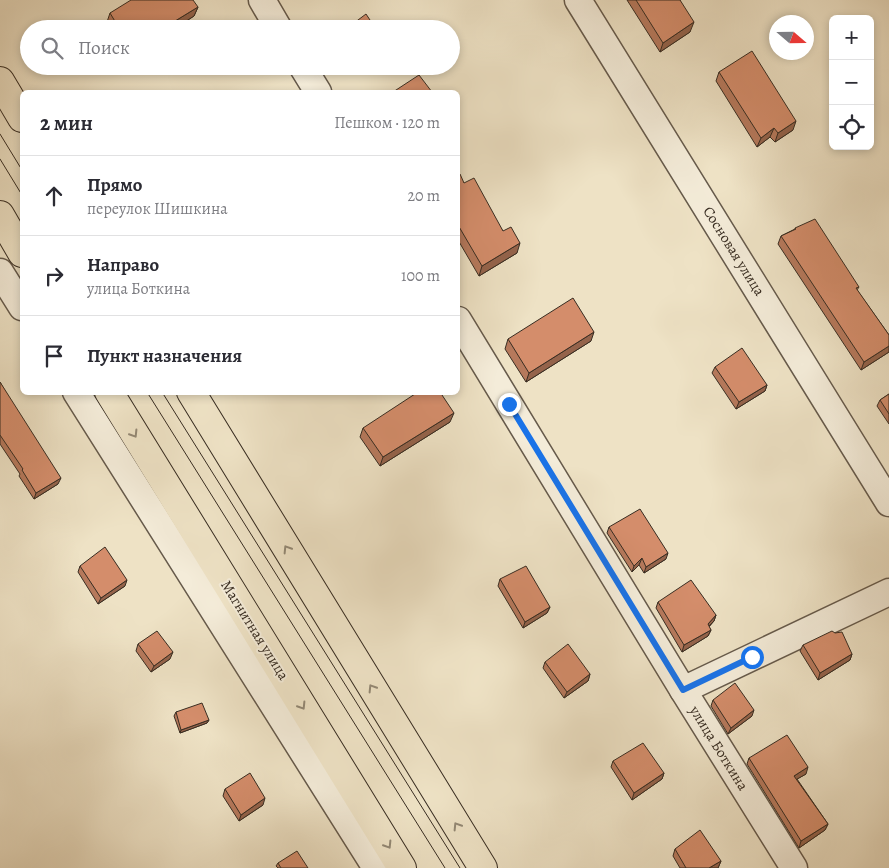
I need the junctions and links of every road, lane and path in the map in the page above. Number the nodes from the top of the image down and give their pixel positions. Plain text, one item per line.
1 (262, 0) edge
2 (578, 0) edge
3 (274, 20) edge
4 (308, 75) edge
5 (0, 81) edge
6 (317, 90) edge
7 (20, 115) edge
8 (0, 215) edge
9 (20, 250) edge
10 (0, 272) edge
11 (20, 305) edge
12 (460, 323) edge
13 (78, 395) edge
14 (111, 395) edge
15 (193, 395) edge
16 (889, 503) edge
17 (889, 592) edge
18 (683, 690) junction
19 (376, 868) edge
20 (402, 868) edge
21 (483, 868) edge
22 (794, 868) edge

1 - 3 street
2 - 16 street, Сосновая улица
4 - 6 street
5 - 7 main road
8 - 9 main road
10 - 11 street
12 - 18 street, улица Боткина
13 - 19 street
14 -> 20 main road, Магнитная улица
21 -> 15 main road
17 - 18 street
18 - 22 street, улица Боткина

